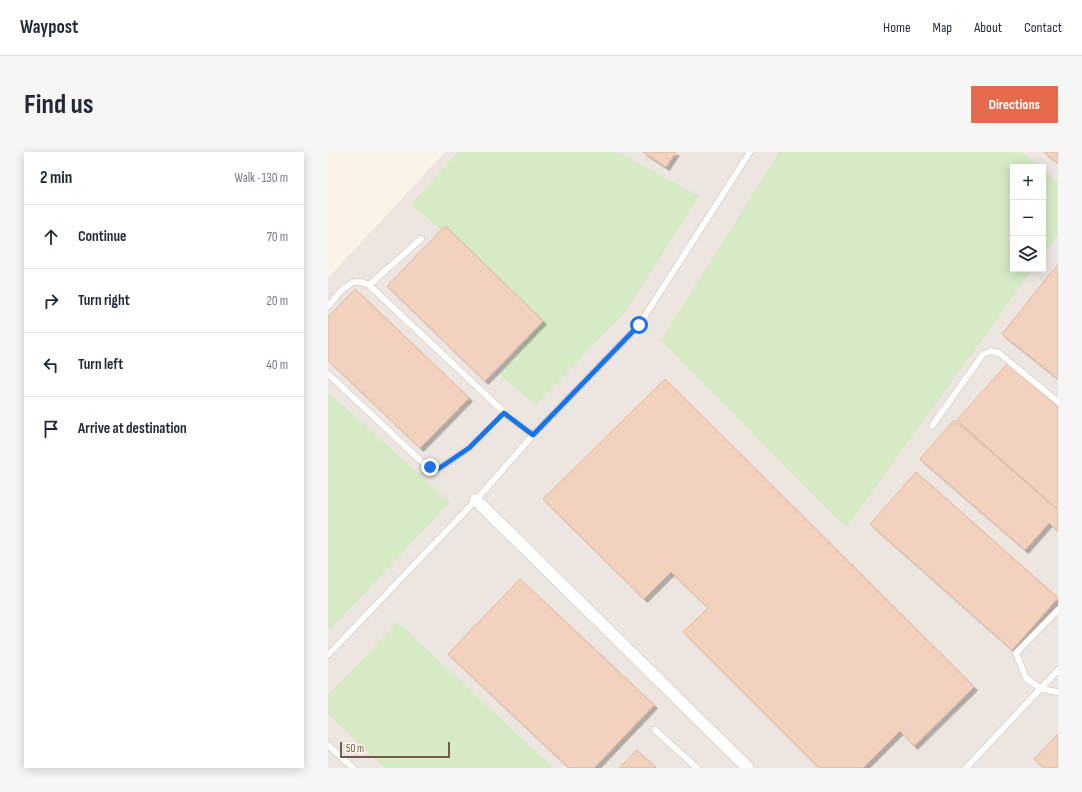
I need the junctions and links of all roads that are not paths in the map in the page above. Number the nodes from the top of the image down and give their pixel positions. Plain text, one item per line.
1 (750, 152) edge
2 (421, 239) dead end
3 (369, 285) junction
4 (328, 306) edge
5 (328, 374) edge
6 (1058, 402) edge
7 (504, 413) junction
8 (932, 426) dead end
9 (533, 435) junction
10 (476, 500) junction
11 (1058, 610) edge
12 (328, 654) edge
13 (1058, 670) edge
14 (1041, 689) junction
15 (1058, 692) edge
16 (655, 730) dead end
17 (328, 745) edge
18 (353, 768) edge
19 (697, 768) edge
20 (748, 768) edge
21 (966, 768) edge

1 - 9 lane
2 - 3 lane
3 - 4 lane
3 - 7 lane
5 - 7 lane
6 - 8 lane
7 - 9 lane
9 - 10 lane
10 - 12 lane
10 - 20 street
11 - 14 lane
13 - 14 lane
14 - 15 lane
14 - 21 lane
16 - 19 lane
17 - 18 lane

